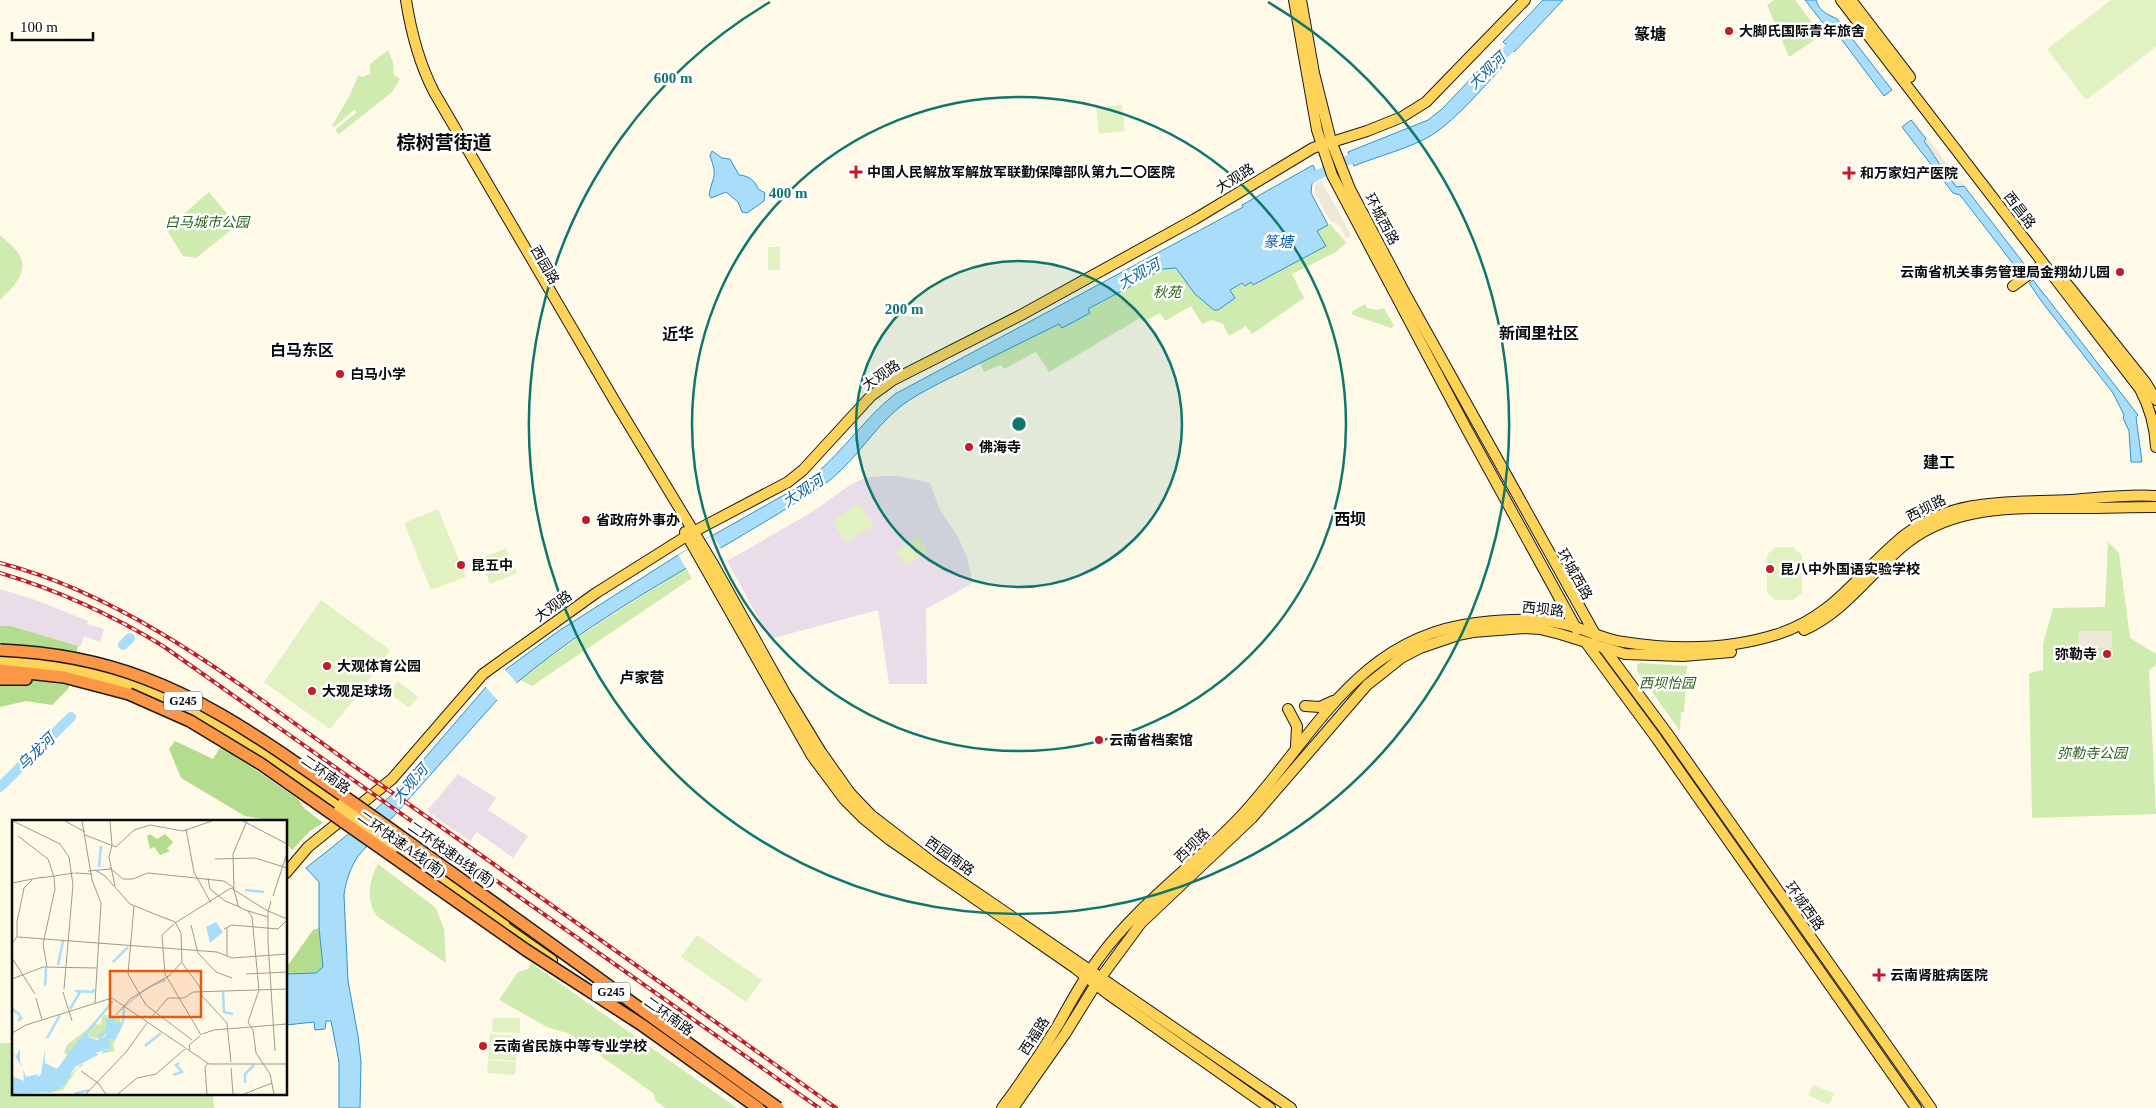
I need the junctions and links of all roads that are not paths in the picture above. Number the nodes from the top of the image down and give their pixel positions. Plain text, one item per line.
1 (401, 0) edge
2 (406, 0) edge
3 (1294, 0) edge
4 (1301, 0) edge
5 (1525, 0) edge
6 (1841, 0) edge
7 (1851, 0) edge
8 (1326, 143) junction
9 (1337, 173) junction
10 (2043, 264) junction
11 (2012, 286) dead end
12 (2156, 400) edge
13 (2156, 447) edge
14 (2156, 496) edge
15 (2156, 507) edge
16 (690, 534) junction
17 (1576, 628) junction
18 (1594, 634) junction
19 (1587, 644) junction
20 (1606, 649) junction
21 (0, 650) edge
22 (0, 656) edge
23 (0, 664) edge
24 (0, 670) edge
25 (0, 679) edge
26 (129, 694) junction
27 (1338, 698) junction
28 (1305, 706) dead end
29 (1288, 709) dead end
30 (1295, 748) junction
31 (341, 807) junction
32 (395, 845) junction
33 (288, 871) edge
34 (1088, 973) junction
35 (1099, 981) junction
36 (759, 1108) edge
37 (776, 1108) edge
38 (1002, 1108) edge
39 (1013, 1108) edge
40 (1270, 1108) edge
41 (1291, 1108) edge
42 (1916, 1108) edge
43 (1930, 1108) edge

1 - 16 main road, 西园路
2 - 16 main road, 西园路
3 - 8 main road, 环城西路
4 - 8 main road, 环城西路
5 - 8 main road, 大观路
6 - 10 main road, 西昌路
7 - 12 main road, 西昌路
8 - 9 main road, 环城西路
8 - 16 main road, 大观路
9 - 17 main road, 环城西路
9 - 18 main road, 环城西路
10 - 11 main road
10 - 13 main road, 西昌路
14 - 18 main road, 西坝路
15 - 20 main road, 西坝路
16 - 33 main road, 大观路
16 - 34 main road, 西园南路
17 - 18 main road, 西坝路
17 - 19 main road, 环城西路
17 - 27 main road, 西坝路
18 - 20 main road, 环城西路
19 - 20 main road, 西坝路
19 - 35 main road, 西坝路
19 - 42 main road, 环城西路
20 - 43 main road, 环城西路
21 - 37 highway, 二环快速B线(南), bridge
22 - 31 main road, 二环南路 / G245
23 - 31 main road, 二环南路 / G245
24 - 26 highway, 二环快速A线(南)
25 - 26 highway
26 - 36 highway, 二环快速A线(南), bridge
27 - 28 main road
27 - 30 main road, 西坝路
29 - 30 main road
30 - 34 main road, 西坝路
31 - 32 main road, 二环南路 / G245, bridge
32 - 36 main road, 二环南路 / G245
32 - 37 main road, 二环南路 / G245
34 - 35 main road, 西园南路
34 - 38 main road, 西福路
35 - 39 main road, 西福路
35 - 40 main road, 西园南路
35 - 41 main road, 西园南路

